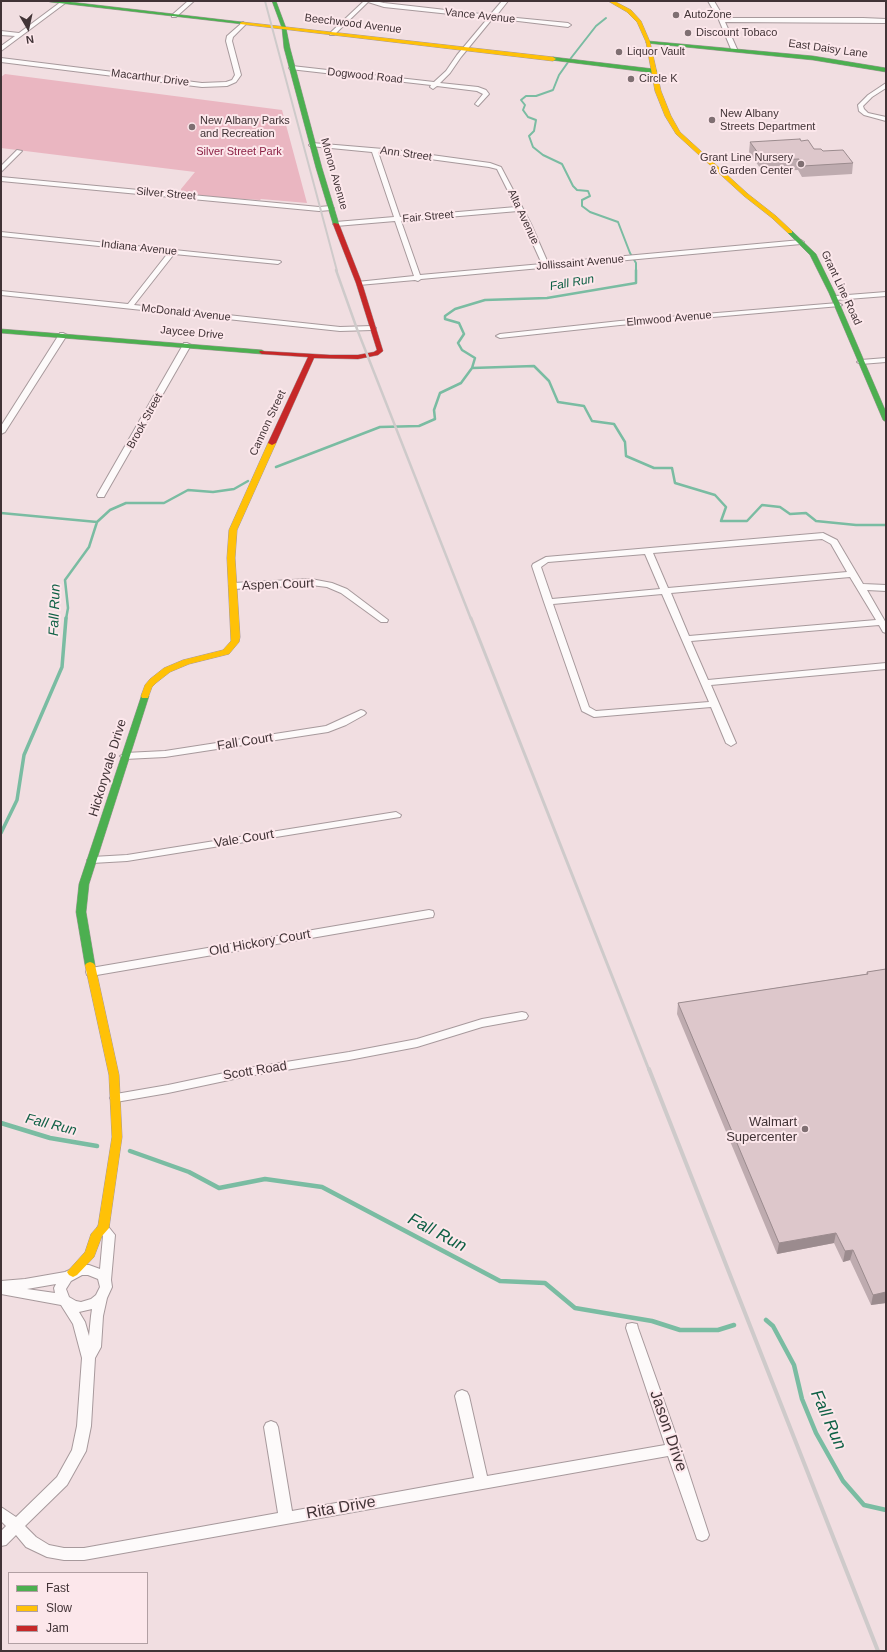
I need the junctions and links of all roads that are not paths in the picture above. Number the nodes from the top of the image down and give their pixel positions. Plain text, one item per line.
1 (50, 1) edge
2 (191, 1) edge
3 (274, 1) edge
4 (368, 1) edge
5 (505, 1) edge
6 (610, 1) edge
7 (711, 1) edge
8 (64, 2) edge
9 (174, 16) junction
10 (492, 17) junction
11 (722, 20) junction
12 (886, 21) edge
13 (243, 24) junction
14 (568, 25) dead end
15 (284, 28) junction
16 (1, 33) edge
17 (332, 34) junction
18 (20, 35) junction
19 (648, 42) junction
20 (1, 49) edge
21 (465, 49) junction
22 (734, 49) junction
23 (1, 60) edge
24 (292, 68) junction
25 (886, 70) edge
26 (654, 71) junction
27 (435, 85) junction
28 (886, 85) edge
29 (478, 104) dead end
30 (886, 119) edge
31 (312, 145) junction
32 (374, 150) junction
33 (19, 151) dead end
34 (499, 168) joint
35 (1, 170) edge
36 (1, 179) edge
37 (331, 208) junction
38 (520, 209) junction
39 (398, 219) junction
40 (336, 224) junction
41 (1, 234) edge
42 (802, 242) junction
43 (173, 251) junction
44 (278, 262) dead end
45 (546, 266) junction
46 (418, 278) junction
47 (359, 283) junction
48 (1, 293) edge
49 (886, 294) edge
50 (836, 302) junction
51 (130, 306) junction
52 (372, 328) junction
53 (1, 331) edge
54 (63, 335) junction
55 (500, 336) dead end
56 (187, 345) junction
57 (380, 351) joint
58 (312, 355) junction
59 (886, 360) edge
60 (861, 362) junction
61 (886, 420) edge
62 (1, 432) edge
63 (102, 495) dead end
64 (246, 501) joint
65 (648, 551) junction
66 (854, 574) junction
67 (886, 582) edge
68 (233, 586) junction
69 (865, 587) junction
70 (886, 588) edge
71 (665, 591) junction
72 (548, 602) junction
73 (384, 620) dead end
74 (884, 626) edge
75 (686, 639) junction
76 (886, 666) edge
77 (706, 683) junction
78 (714, 704) junction
79 (361, 713) dead end
80 (731, 743) dead end
81 (125, 756) junction
82 (396, 815) dead end
83 (92, 860) junction
84 (429, 914) dead end
85 (91, 972) junction
86 (522, 1016) dead end
87 (116, 1098) junction
88 (103, 1228) junction
89 (70, 1274) junction
90 (105, 1280) junction
91 (1, 1286) edge
92 (1, 1290) edge
93 (101, 1298) junction
94 (65, 1302) junction
95 (632, 1328) dead end
96 (89, 1358) junction
97 (462, 1396) dead end
98 (271, 1426) dead end
99 (674, 1448) junction
100 (482, 1483) junction
101 (1, 1513) edge
102 (286, 1518) junction
103 (17, 1526) junction
104 (702, 1535) dead end
105 (1, 1540) edge

1 - 8 street, Beechwood Avenue
2 - 9 street
3 - 15 street, Monon Avenue
4 - 10 street, Vance Avenue
4 - 17 street
5 - 10 street
6 - 19 street, Grant Line Road
7 - 11 street
8 - 9 street, Beechwood Avenue
8 - 18 street
9 - 13 street, Beechwood Avenue
10 - 14 street, Vance Avenue
10 - 21 street
11 - 12 street
11 - 22 street
13 - 15 street, Beechwood Avenue
13 - 23 street, Macarthur Drive
15 - 17 street, Beechwood Avenue
15 - 24 street, Monon Avenue
16 - 18 street
17 - 21 street, Beechwood Avenue
18 - 20 street
19 - 22 street, East Daisy Lane
19 - 26 street, Grant Line Road
21 - 26 street, Beechwood Avenue
21 - 27 street
22 - 25 street, East Daisy Lane
24 - 27 street, Dogwood Road
24 - 31 street, Monon Avenue
26 - 42 street, Grant Line Road
27 - 29 street, Dogwood Road
28 - 30 street
31 - 32 street, Ann Street
31 - 37 street, Monon Avenue
32 - 34 street, Ann Street
32 - 39 street
33 - 35 street
34 - 38 street, Alta Avenue
36 - 37 street, Silver Street
37 - 40 street, Monon Avenue
38 - 39 street, Fair Street
38 - 45 street, Alta Avenue
39 - 40 street, Fair Street
39 - 46 street
40 - 47 street, Monon Avenue
41 - 43 street, Indiana Avenue
42 - 45 street, Jollissaint Avenue
42 - 50 street, Grant Line Road
43 - 44 street, Indiana Avenue
43 - 51 street
45 - 46 street, Jollissaint Avenue
46 - 47 street, Jollissaint Avenue
47 - 52 street, Monon Avenue
48 - 51 street, McDonald Avenue
49 - 50 street, Elmwood Avenue
50 - 55 street, Elmwood Avenue
50 - 60 street, Grant Line Road
51 - 52 street, McDonald Avenue
52 - 57 street, Monon Avenue
53 - 54 street, Jaycee Drive
54 - 56 street, Jaycee Drive
54 - 62 street
56 - 58 street, Jaycee Drive
56 - 63 street, Brook Street
57 - 58 street, Jaycee Drive
58 - 64 street, Cannon Street
59 - 60 street
60 - 61 street, Grant Line Road
64 - 68 street, Hickoryvale Drive
65 - 66 street
65 - 71 street
65 - 72 street
66 - 69 street
66 - 71 street
67 - 69 street
68 - 73 street, Aspen Court
68 - 81 street, Hickoryvale Drive
69 - 70 street
69 - 74 street
71 - 72 street
71 - 75 street
72 - 78 street
74 - 75 street
75 - 77 street
76 - 77 street
77 - 78 street
78 - 80 street
79 - 81 street, Fall Court
81 - 83 street, Hickoryvale Drive
82 - 83 street, Vale Court
83 - 85 street, Hickoryvale Drive
84 - 85 street, Old Hickory Court
85 - 87 street, Hickoryvale Drive
86 - 87 street, Scott Road
87 - 88 street
88 - 89 street
88 - 90 street
89 - 90 street
89 - 91 street
89 - 94 street
90 - 93 street
92 - 94 street
93 - 94 street
93 - 96 street
94 - 96 street
95 - 99 street, Jason Drive
96 - 103 street
97 - 100 street
98 - 102 street
99 - 100 street, Rita Drive
99 - 104 street, Jason Drive
100 - 102 street, Rita Drive
101 - 103 street, Rita Drive
102 - 103 street, Rita Drive
103 - 105 street

